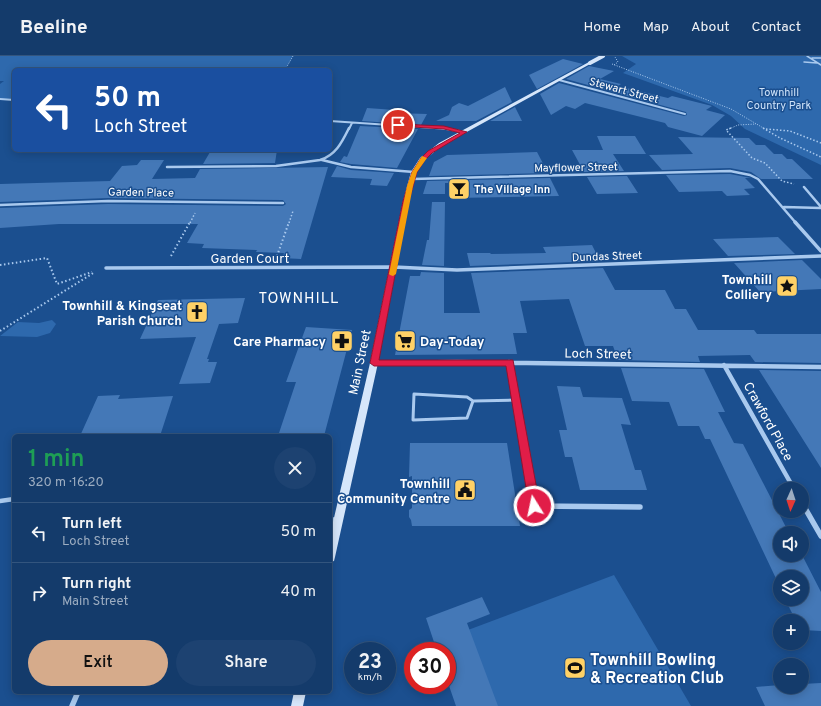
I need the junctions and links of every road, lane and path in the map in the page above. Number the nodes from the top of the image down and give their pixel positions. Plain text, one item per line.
1 (293, 56) edge
2 (603, 56) edge
3 (807, 56) edge
4 (812, 58) junction
5 (821, 58) edge
6 (617, 59) dead end
7 (804, 62) dead end
8 (607, 63) dead end
9 (817, 63) junction
10 (613, 65) junction
11 (821, 65) edge
12 (286, 68) edge
13 (559, 80) junction
14 (0, 99) edge
15 (12, 100) edge
16 (684, 114) dead end
17 (332, 121) edge
18 (352, 123) junction
19 (756, 124) junction
20 (764, 129) junction
21 (464, 132) junction
22 (821, 143) edge
23 (821, 157) edge
24 (320, 160) junction
25 (167, 167) dead end
26 (413, 176) junction
27 (804, 187) joint
28 (202, 202) junction
29 (283, 203) joint
30 (0, 205) edge
31 (784, 207) junction
32 (821, 207) edge
33 (821, 251) edge
34 (821, 256) edge
35 (0, 265) edge
36 (394, 267) junction
37 (106, 268) joint
38 (163, 268) junction
39 (273, 268) junction
40 (96, 271) junction
41 (0, 331) edge
42 (509, 362) junction
43 (374, 363) junction
44 (724, 365) junction
45 (821, 367) edge
46 (516, 400) junction
47 (473, 401) junction
48 (790, 482) edge
49 (12, 499) edge
50 (0, 501) edge
51 (640, 507) dead end
52 (809, 515) edge
53 (332, 520) edge
54 (338, 520) junction
55 (821, 536) edge
56 (332, 548) edge
57 (77, 694) edge
58 (300, 694) edge
59 (72, 706) edge
60 (297, 706) edge

1 - 12 path
2 - 13 street, Main Street, bridge
3 - 4 lane
4 - 5 lane
4 - 9 lane
6 - 10 path
7 - 9 lane
8 - 10 path
9 - 11 lane
10 - 19 path
13 - 16 street, Stewart Street
13 - 21 street, Main Street
14 - 15 street
17 - 18 street
18 - 21 street
18 - 24 street
19 - 20 path
19 - 27 path
20 - 22 path
20 - 23 path
21 - 26 street, Main Street
24 - 25 street
24 - 26 street
26 - 31 street, Mayflower Street
26 - 36 street, Main Street
27 - 32 street
28 - 29 street, Garden Place
28 - 30 street, Garden Place
28 - 38 path
29 - 39 path
31 - 32 street
31 - 33 street
34 - 36 street, Dundas Street
35 - 40 path
36 - 39 street, Garden Court
36 - 43 street, Main Street
37 - 38 street, Garden Court
37 - 40 path
38 - 39 street, Garden Court
40 - 41 path
42 - 43 street, Loch Street
42 - 44 street, Loch Street
42 - 46 street
43 - 54 street, Main Street
44 - 45 street, Loch Street
44 - 48 street, Crawford Place
46 - 47 lane
46 - 51 street
47 - 47 lane
49 - 50 street
52 - 55 street
53 - 54 street
54 - 56 street, Main Street
57 - 59 street
58 - 60 street

